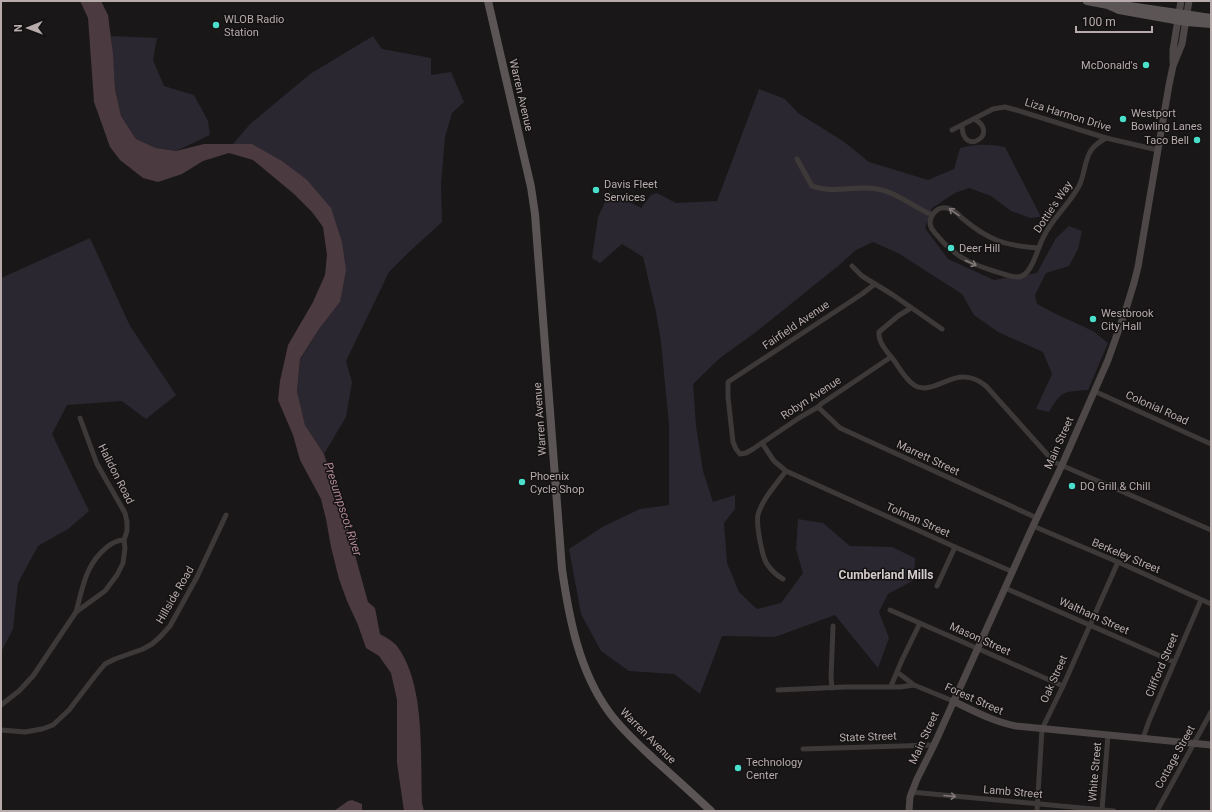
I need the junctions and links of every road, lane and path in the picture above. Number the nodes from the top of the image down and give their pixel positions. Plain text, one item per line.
1 (488, 1) edge
2 (1087, 1) edge
3 (1181, 1) edge
4 (1189, 1) edge
5 (1182, 17) junction
6 (1211, 18) edge
7 (1211, 24) edge
8 (974, 119) junction
9 (962, 126) junction
10 (952, 130) dead end
11 (1106, 138) junction
12 (1158, 150) junction
13 (797, 159) dead end
14 (932, 215) junction
15 (1039, 248) junction
16 (852, 266) dead end
17 (875, 284) junction
18 (911, 308) junction
19 (942, 330) dead end
20 (891, 357) junction
21 (1094, 391) junction
22 (818, 407) junction
23 (80, 418) dead end
24 (762, 443) junction
25 (1211, 444) edge
26 (740, 454) joint
27 (1062, 465) junction
28 (786, 471) junction
29 (226, 515) dead end
30 (1036, 518) junction
31 (1032, 526) junction
32 (1211, 530) edge
33 (124, 540) junction
34 (955, 547) junction
35 (1118, 562) junction
36 (1013, 572) junction
37 (783, 579) dead end
38 (937, 586) dead end
39 (1005, 588) junction
40 (1201, 600) junction
41 (1211, 604) edge
42 (890, 610) dead end
43 (76, 612) junction
44 (920, 623) junction
45 (1089, 625) junction
46 (833, 626) dead end
47 (978, 648) junction
48 (1174, 662) junction
49 (896, 672) junction
50 (914, 685) junction
51 (891, 686) junction
52 (1063, 686) junction
53 (832, 688) junction
54 (778, 690) dead end
55 (953, 701) junction
56 (1, 705) edge
57 (1211, 712) edge
58 (1042, 729) junction
59 (1, 730) edge
60 (1108, 736) junction
61 (1143, 738) junction
62 (1194, 744) junction
63 (934, 745) junction
64 (1211, 745) edge
65 (804, 749) dead end
66 (911, 792) junction
67 (1038, 804) junction
68 (1102, 810) junction
69 (711, 811) edge
70 (908, 811) edge
71 (1037, 811) edge
72 (1114, 811) edge
73 (1157, 811) edge

1 - 69 main road, Warren Avenue
2 - 5 main road
3 - 5 main road, Main Street
4 - 5 main road, Main Street
5 - 6 main road
5 - 7 main road
5 - 12 main road, Main Street
8 - 9 street, Liza Harmon Drive
8 - 9 street
8 - 11 street, Liza Harmon Drive
9 - 10 street, Liza Harmon Drive
11 - 12 street, Liza Harmon Drive
11 - 15 street, Dottie's Way
12 - 21 main road, Main Street
13 - 14 street
15 -> 14 street, Dottie's Way
14 -> 15 street, Dottie's Way
16 - 17 street
17 - 18 street
17 - 26 street, Fairfield Avenue
18 - 19 street
18 - 20 street
20 - 22 street, Robyn Avenue
20 - 27 street
21 - 25 street, Colonial Road
21 - 27 main road, Main Street
22 - 24 street, Robyn Avenue
22 - 30 street, Marrett Street
23 - 33 street, Halidon Road
24 - 26 street, Robyn Avenue
24 - 28 street, Tolman Street
27 - 30 main road, Main Street
27 - 32 street
28 - 34 street, Tolman Street
28 - 37 street
29 - 59 street, Hillside Road
30 - 31 main road, Main Street
31 - 35 street, Berkeley Street
31 - 36 main road, Main Street
33 - 43 street, Halidon Road
33 - 43 street, Halidon Road
34 - 36 street, Tolman Street
34 - 38 street
35 - 40 street, Berkeley Street
35 - 45 street, Oak Street
36 - 39 main road, Main Street
39 - 45 street, Waltham Street
39 - 47 main road, Main Street
40 - 41 street, Berkeley Street
40 - 48 street, Clifford Street
42 - 44 street, Mason Street
43 - 56 street, Halidon Road
44 - 47 street, Mason Street
44 - 49 street
45 - 48 street, Waltham Street
45 - 52 street, Oak Street
46 - 53 street
47 - 52 street, Mason Street
47 - 55 main road, Main Street
48 - 61 street, Clifford Street
49 - 50 street
49 - 51 street
50 - 51 street, Forest Street
50 - 55 street, Forest Street
51 - 53 street, Forest Street
52 - 58 street, Oak Street
53 - 54 street, Forest Street
55 - 58 main road, Forest Street
55 - 63 main road, Main Street
57 - 62 street, Cottage Street
58 - 60 main road, Forest Street
58 - 67 street, Oak Street
60 - 61 main road, Forest Street
60 - 68 street, White Street
61 - 62 main road, Forest Street
62 - 64 main road, Forest Street
62 - 73 street, Cottage Street
63 - 65 street, State Street
63 - 66 main road, Main Street
66 -> 67 street, Lamb Street
66 - 70 main road, Main Street
67 - 68 street, Lamb Street
67 - 71 street, Oak Street
68 - 72 street, Lamb Street

